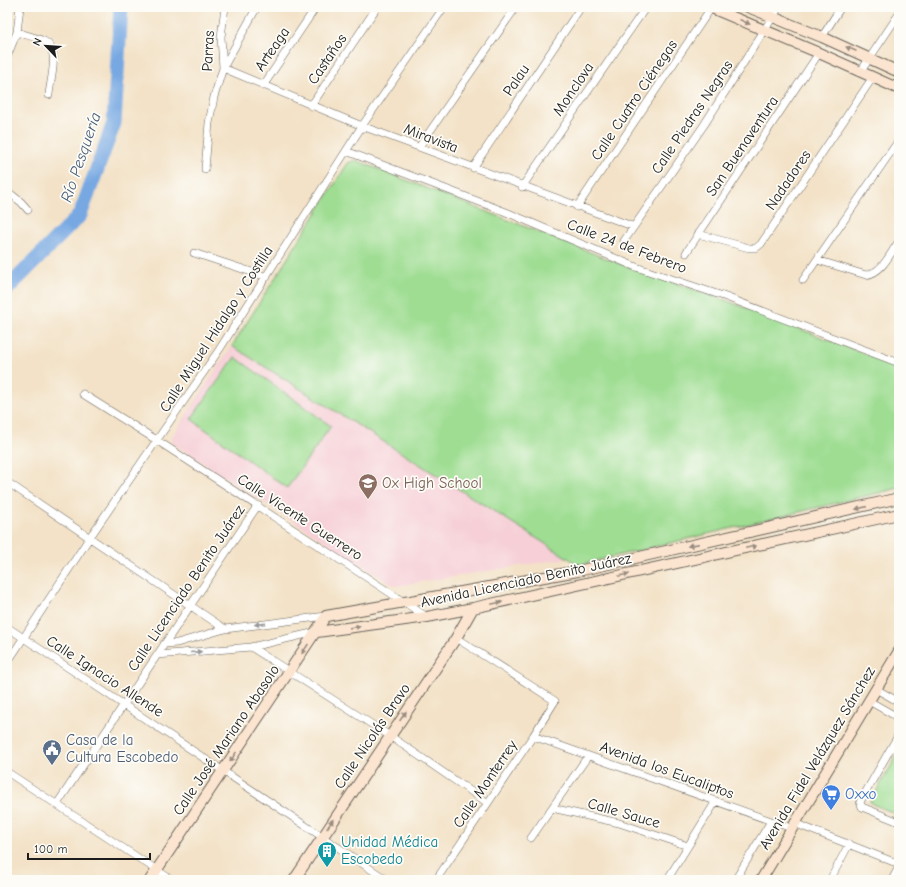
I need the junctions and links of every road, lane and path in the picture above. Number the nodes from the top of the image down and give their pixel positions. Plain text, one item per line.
1 (20, 7) edge
2 (225, 7) edge
3 (257, 7) edge
4 (316, 7) edge
5 (377, 7) edge
6 (444, 7) edge
7 (516, 7) edge
8 (581, 7) edge
9 (646, 7) edge
10 (748, 7) edge
11 (779, 7) edge
12 (841, 7) edge
13 (710, 8) edge
14 (899, 14) edge
15 (773, 17) junction
16 (765, 31) junction
17 (17, 32) junction
18 (822, 37) junction
19 (819, 53) junction
20 (7, 57) edge
21 (870, 57) junction
22 (223, 68) junction
23 (861, 71) junction
24 (899, 72) edge
25 (873, 77) junction
26 (263, 86) junction
27 (899, 90) edge
28 (48, 95) dead end
29 (311, 106) junction
30 (362, 126) junction
31 (899, 140) edge
32 (419, 147) junction
33 (346, 151) junction
34 (473, 168) junction
35 (204, 169) dead end
36 (522, 187) junction
37 (7, 191) edge
38 (578, 207) junction
39 (28, 210) dead end
40 (632, 226) junction
41 (698, 234) junction
42 (624, 241) dead end
43 (899, 241) edge
44 (194, 253) dead end
45 (686, 254) dead end
46 (818, 260) junction
47 (267, 277) junction
48 (803, 280) dead end
49 (899, 363) edge
50 (83, 394) dead end
51 (158, 440) junction
52 (7, 482) edge
53 (899, 498) edge
54 (876, 504) junction
55 (258, 505) junction
56 (899, 514) edge
57 (881, 518) junction
58 (90, 537) junction
59 (405, 602) junction
60 (191, 605) junction
61 (473, 608) junction
62 (326, 616) junction
63 (427, 617) junction
64 (7, 627) edge
65 (225, 629) junction
66 (316, 632) junction
67 (23, 637) junction
68 (456, 638) junction
69 (164, 644) junction
70 (251, 647) junction
71 (899, 651) edge
72 (157, 655) junction
73 (7, 663) edge
74 (290, 672) junction
75 (876, 689) junction
76 (869, 701) junction
77 (899, 702) edge
78 (123, 704) junction
79 (899, 718) edge
80 (899, 734) edge
81 (390, 736) junction
82 (533, 736) junction
83 (588, 756) junction
84 (224, 770) junction
85 (7, 772) edge
86 (716, 801) junction
87 (488, 803) junction
88 (57, 804) junction
89 (552, 808) junction
90 (771, 821) junction
91 (899, 822) edge
92 (793, 825) junction
93 (322, 837) junction
94 (531, 838) dead end
95 (849, 844) junction
96 (688, 846) junction
97 (899, 864) edge
98 (899, 867) edge
99 (157, 870) junction
100 (150, 880) edge
101 (172, 880) edge
102 (294, 880) edge
103 (387, 880) edge
104 (436, 880) edge
105 (667, 880) edge
106 (735, 880) edge
107 (761, 880) edge
108 (830, 880) edge
109 (892, 880) edge

1 - 17 street
2 - 22 street, Parras
3 - 22 street
4 - 26 street, Arteaga
5 - 29 street, Castaños
6 - 30 street, Calle Miguel Hidalgo y Costilla
7 - 32 street
8 - 34 street, Palau
9 - 36 street, Monclova
10 - 15 street
11 - 15 street, Calle Piedras Negras
12 - 18 street
13 -> 16 street
13 - 38 street, Calle Cuatro Ciénegas
14 - 21 street
15 - 16 street, Calle Piedras Negras
15 - 18 street
16 - 19 street
16 - 40 street, Calle Piedras Negras
17 - 20 street
17 - 28 street
21 -> 18 street
19 - 23 street
19 - 41 street, San Buenaventura
21 - 23 street
21 - 24 street
22 - 26 street, Miravista
22 - 35 street, Parras
23 - 25 street
25 - 27 street
25 - 41 street, Nadadores
26 - 29 street, Miravista
29 - 30 street, Miravista
30 - 32 street, Miravista
30 - 33 street, Calle Miguel Hidalgo y Costilla
31 - 46 street
32 - 34 street, Miravista
33 - 47 street, Calle Miguel Hidalgo y Costilla
33 - 49 street, Calle 24 de Febrero
34 - 36 street, Miravista
36 - 38 street, Miravista
37 - 39 street
38 - 40 street, Miravista
40 - 42 street, Calle Piedras Negras
41 - 45 street, San Buenaventura
43 - 46 street
44 - 47 street
46 - 48 street
47 - 51 street, Calle Miguel Hidalgo y Costilla
50 - 51 street, Calle Vicente Guerrero
51 - 55 street, Calle Vicente Guerrero
51 - 58 street, Calle Miguel Hidalgo y Costilla
52 - 58 street
53 - 54 street, Avenida Licenciado Benito Juárez
54 - 57 street
54 -> 59 street, Avenida Licenciado Benito Juárez
55 - 59 street, Calle Vicente Guerrero
55 - 60 street, Calle Licenciado Benito Juárez
56 - 57 street, Avenida Licenciado Benito Juárez
61 -> 57 street, Avenida Licenciado Benito Juárez
58 - 60 street
58 - 67 street, Calle Miguel Hidalgo y Costilla
59 - 62 street, Avenida Licenciado Benito Juárez
59 - 63 street, Calle Vicente Guerrero
60 - 65 street
60 - 69 street, Calle Licenciado Benito Juárez
61 - 63 street, Avenida Licenciado Benito Juárez
61 - 68 street, Calle Nicolás Bravo
62 -> 65 street, Avenida Licenciado Benito Juárez
62 - 66 street, Calle José Mariano Abasolo
66 -> 63 street, Avenida Licenciado Benito Juárez
64 - 67 street, Calle Ignacio Allende
65 - 69 street, Avenida Licenciado Benito Juárez
66 - 70 street, Avenida Licenciado Benito Juárez
66 -> 74 street, Calle José Mariano Abasolo
67 - 73 street, Calle Miguel Hidalgo y Costilla
67 - 78 street, Calle Ignacio Allende
81 -> 68 street, Calle Nicolás Bravo
68 - 82 street, Calle Monterrey
69 - 72 street, Calle Licenciado Benito Juárez
72 -> 70 street, Avenida Licenciado Benito Juárez
70 - 74 street
71 - 75 street, Avenida Fidel Velázquez Sánchez
72 - 78 street, Calle Licenciado Benito Juárez
74 - 81 street
74 -> 84 street, Calle José Mariano Abasolo
75 - 76 street, Avenida Fidel Velázquez Sánchez
75 - 77 street
76 - 79 street
76 - 92 street, Avenida Fidel Velázquez Sánchez
78 - 84 street, Calle Ignacio Allende
78 - 88 street, Calle Licenciado Benito Juárez
80 - 91 street
81 - 87 street
93 -> 81 street, Calle Nicolás Bravo
82 - 83 street, Avenida los Eucaliptos
82 - 87 street, Calle Monterrey
83 - 86 street, Avenida los Eucaliptos
83 - 89 street
84 - 93 street, Calle Ignacio Allende
84 - 99 street, Calle José Mariano Abasolo
85 - 88 street
86 - 90 street, Avenida los Eucaliptos
86 - 96 street
87 - 104 street, Calle Monterrey
88 - 99 street
89 - 94 street
89 - 96 street, Calle Sauce
90 - 92 street, Avenida los Eucaliptos
90 - 106 street, Avenida Fidel Velázquez Sánchez
92 - 95 street, Avenida los Eucaliptos
92 - 107 street, Avenida Fidel Velázquez Sánchez
93 - 102 street, Calle Nicolás Bravo
93 - 103 street, Calle Ignacio Allende
95 - 97 street, Avenida los Eucaliptos
95 - 108 street
96 - 105 street
98 - 109 street
99 - 100 street, Calle José Mariano Abasolo
99 - 101 street

